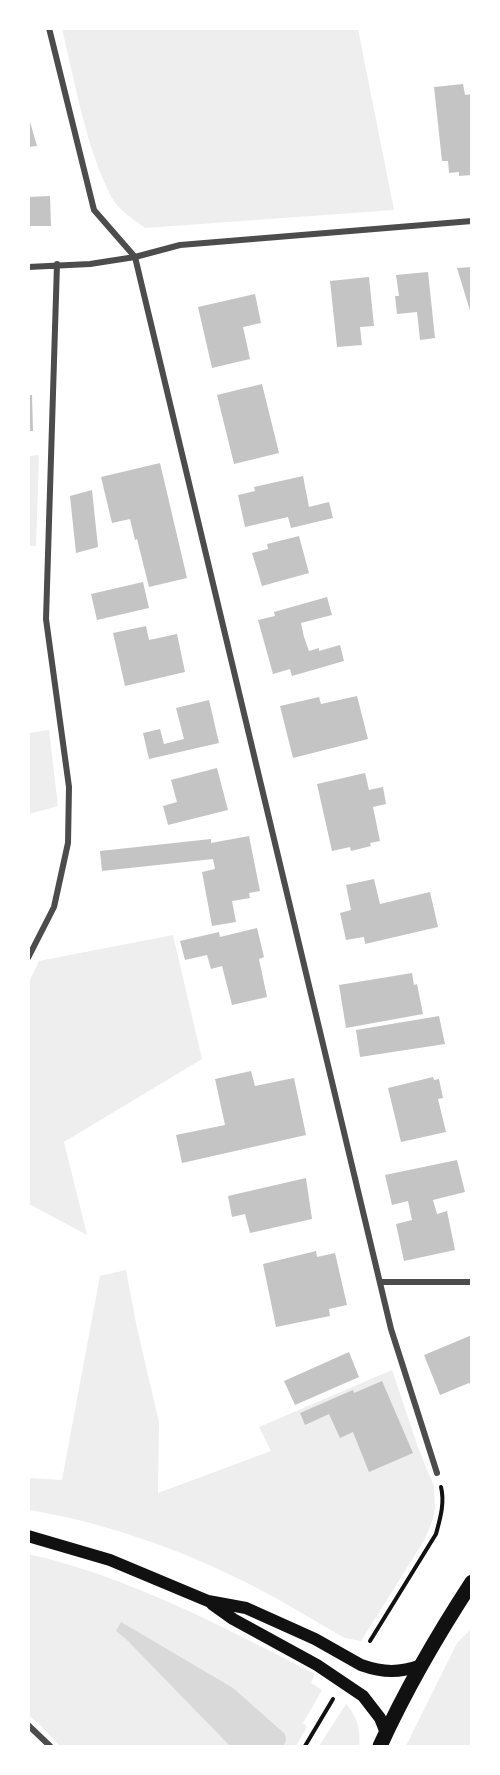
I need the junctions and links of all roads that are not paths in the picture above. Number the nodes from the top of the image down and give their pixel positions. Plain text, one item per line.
1 (49, 28) edge
2 (471, 221) edge
3 (135, 257) junction
4 (57, 264) junction
5 (28, 267) edge
6 (28, 958) edge
7 (381, 1282) junction
8 (471, 1282) edge
9 (437, 1473) road end
10 (28, 1536) edge
11 (471, 1582) edge
12 (466, 1598) edge
13 (208, 1601) junction
14 (422, 1665) junction
15 (28, 1725) edge
16 (383, 1739) edge
17 (50, 1746) edge

1 - 3 street
2 - 3 street
3 - 4 street
3 - 7 street
4 - 5 street
4 - 6 street
7 - 8 street
7 - 9 street
10 - 13 main road
11 - 12 main road
12 - 14 main road
13 - 14 main road
13 - 16 main road
14 - 16 main road
15 - 17 street

